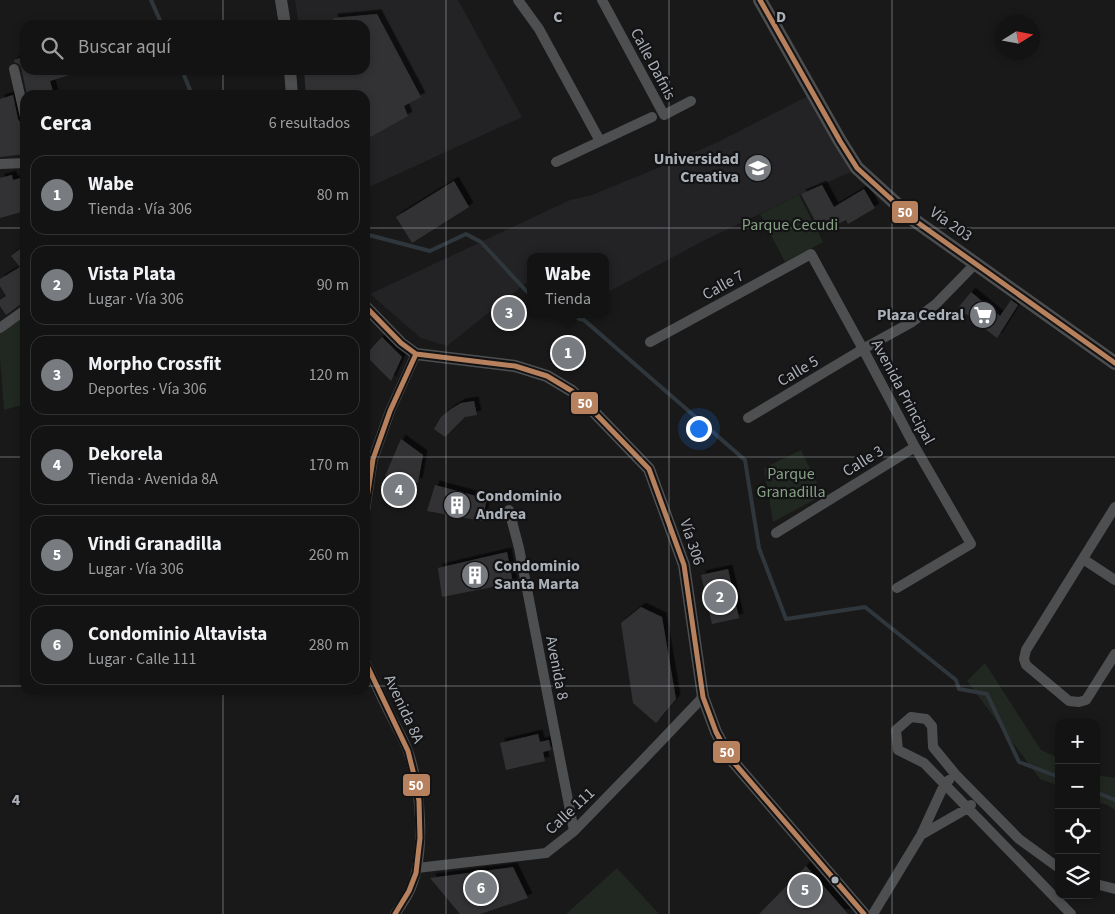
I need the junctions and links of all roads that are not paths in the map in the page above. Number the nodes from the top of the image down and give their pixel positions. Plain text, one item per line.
1 (282, 0) edge
2 (518, 0) edge
3 (602, 0) edge
4 (760, 0) edge
5 (284, 20) edge
6 (14, 69) dead end
7 (290, 75) edge
8 (292, 90) edge
9 (20, 95) edge
10 (691, 101) dead end
11 (652, 117) dead end
12 (600, 141) junction
13 (556, 162) dead end
14 (20, 163) edge
15 (0, 164) edge
16 (811, 254) joint
17 (976, 263) junction
18 (370, 311) edge
19 (20, 314) edge
20 (0, 328) edge
21 (650, 342) dead end
22 (863, 349) junction
23 (416, 354) junction
24 (1115, 364) edge
25 (748, 418) dead end
26 (915, 447) junction
27 (370, 455) edge
28 (373, 458) junction
29 (370, 478) edge
30 (1115, 507) edge
31 (509, 510) dead end
32 (776, 532) dead end
33 (1083, 558) junction
34 (1115, 580) edge
35 (897, 588) dead end
36 (1115, 654) edge
37 (370, 672) edge
38 (703, 697) junction
39 (956, 775) junction
40 (945, 783) junction
41 (979, 798) junction
42 (968, 808) junction
43 (574, 831) junction
44 (921, 835) junction
45 (1032, 848) junction
46 (1020, 862) junction
47 (1055, 865) edge
48 (417, 868) junction
49 (1100, 885) edge
50 (1115, 889) edge
51 (395, 914) edge
52 (864, 914) edge
53 (873, 914) edge
54 (1071, 914) edge

1 - 5 street
2 - 12 street
3 - 10 street, Calle Dafnis
4 - 17 main road, Vía 203
6 - 9 street
7 - 8 street
11 - 12 street
12 - 13 street
14 - 15 street
16 - 21 street, Calle 7
16 - 22 street, Avenida Principal
17 - 22 street, Calle 5
17 - 24 main road, Vía 203
18 - 23 street
19 - 20 street
22 - 25 street, Calle 5
22 - 26 street, Avenida Principal
23 - 28 street
23 - 38 street, Vía 306
26 - 32 street, Calle 3
26 - 35 street, Avenida Principal
27 - 28 street
28 - 29 street
30 - 33 street
31 - 43 street, Avenida 8
33 - 34 street
33 - 36 street
37 - 48 street, Avenida 8A
38 - 43 street, Calle 111
38 - 52 street, Vía 306
39 - 40 street
39 - 40 street
39 - 41 street
40 - 42 street
40 - 44 street
41 - 42 street
41 - 45 street
42 - 44 street
42 - 46 street
43 - 48 street, Calle 111
44 - 53 street
45 - 46 street
45 - 47 street
46 - 54 street
48 - 51 street, Avenida 8A
49 - 50 street

